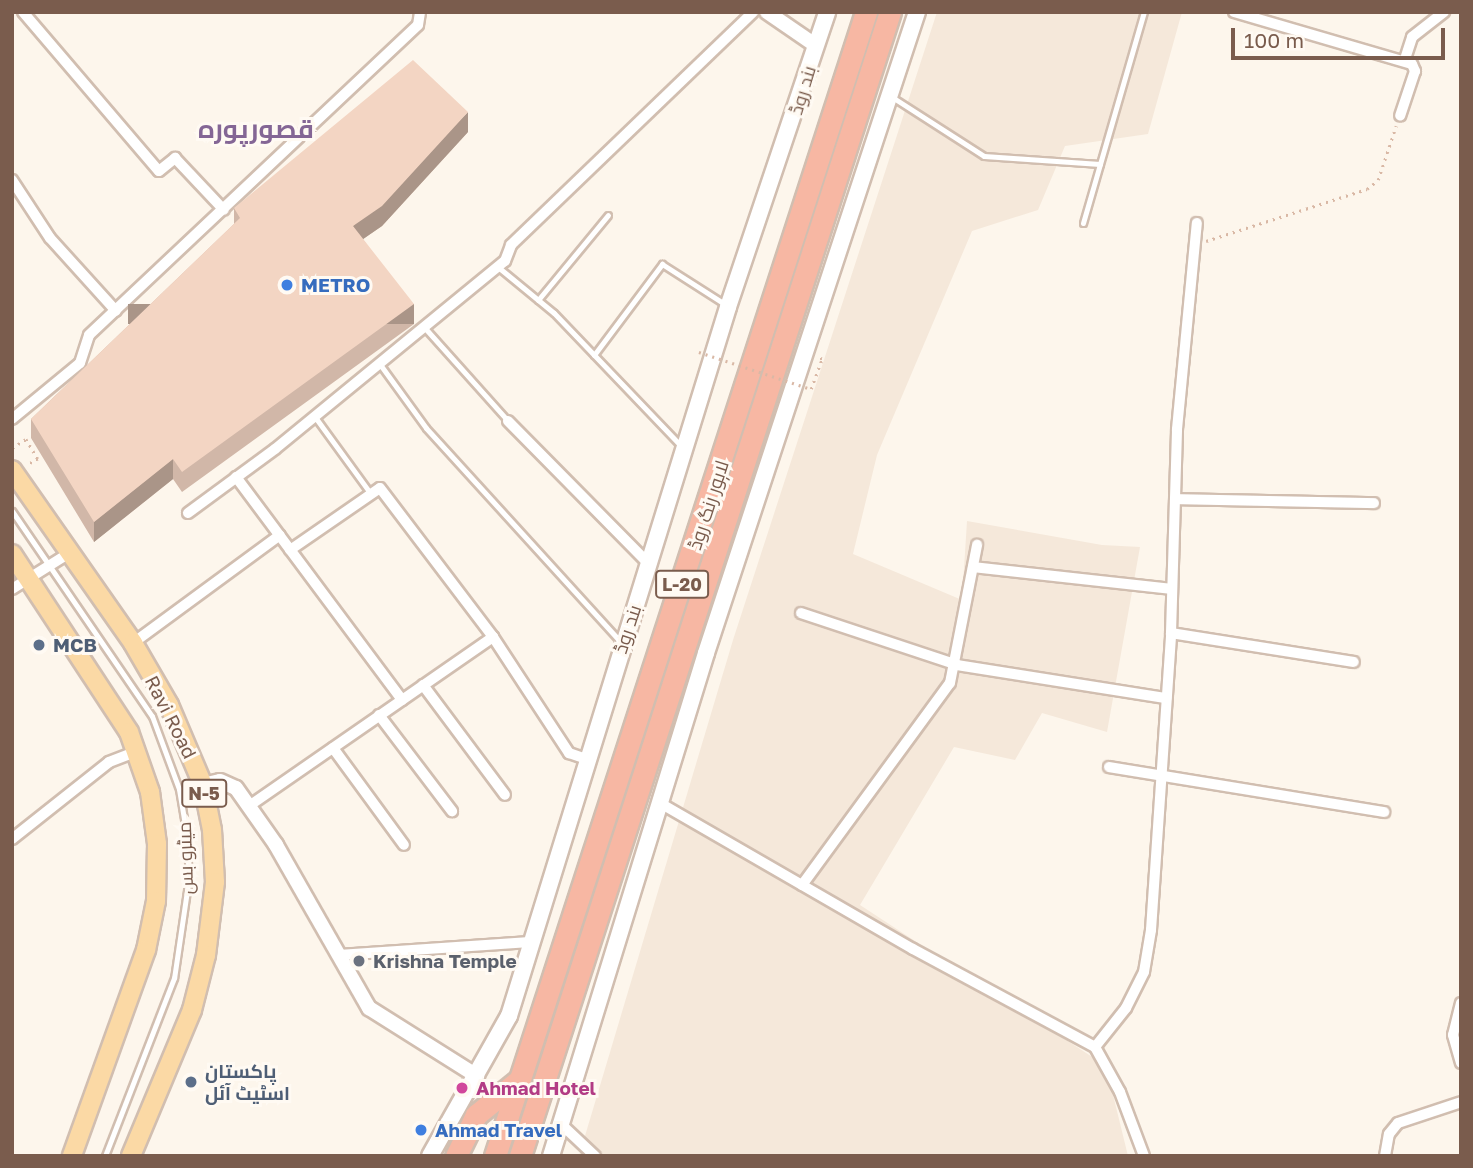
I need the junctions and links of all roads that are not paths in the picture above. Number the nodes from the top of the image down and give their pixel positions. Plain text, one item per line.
1 (419, 12) edge
2 (753, 12) edge
3 (767, 12) edge
4 (827, 12) edge
5 (866, 12) edge
6 (890, 12) edge
7 (917, 12) edge
8 (1144, 12) edge
9 (1234, 12) edge
10 (1444, 12) edge
11 (27, 14) edge
12 (816, 45) junction
13 (1405, 60) junction
14 (890, 95) junction
15 (1400, 116) road end
16 (1100, 164) junction
17 (12, 180) edge
18 (224, 210) junction
19 (608, 215) dead end
20 (1083, 223) dead end
21 (1196, 223) dead end
22 (498, 267) junction
23 (538, 300) junction
24 (728, 307) junction
25 (116, 311) junction
26 (424, 327) junction
27 (594, 355) junction
28 (379, 363) junction
29 (314, 416) junction
30 (12, 419) edge
31 (508, 421) joint
32 (683, 449) junction
33 (12, 470) edge
34 (236, 477) junction
35 (371, 494) junction
36 (1175, 499) junction
37 (1374, 503) dead end
38 (12, 511) edge
39 (188, 513) dead end
40 (280, 535) junction
41 (977, 545) dead end
42 (290, 550) junction
43 (71, 552) junction
44 (12, 554) edge
45 (649, 564) junction
46 (50, 566) junction
47 (973, 567) junction
48 (29, 578) junction
49 (12, 589) edge
50 (1172, 589) junction
51 (801, 613) dead end
52 (1171, 634) junction
53 (494, 637) junction
54 (133, 643) junction
55 (622, 644) junction
56 (1353, 662) dead end
57 (957, 665) junction
58 (423, 685) junction
59 (1167, 698) junction
60 (402, 700) junction
61 (379, 715) junction
62 (333, 748) junction
63 (137, 751) junction
64 (586, 759) junction
65 (1110, 767) dead end
66 (1161, 774) junction
67 (203, 785) junction
68 (505, 794) dead end
69 (660, 803) junction
70 (248, 806) junction
71 (452, 811) dead end
72 (1384, 812) dead end
73 (12, 839) edge
74 (404, 845) dead end
75 (802, 885) junction
76 (529, 943) junction
77 (340, 955) junction
78 (1460, 1007) edge
79 (1096, 1047) junction
80 (1461, 1063) edge
81 (477, 1076) junction
82 (519, 1081) junction
83 (1461, 1102) edge
84 (560, 1123) junction
85 (72, 1156) edge
86 (105, 1156) edge
87 (131, 1156) edge
88 (430, 1156) edge
89 (456, 1156) edge
90 (495, 1156) edge
91 (520, 1156) edge
92 (551, 1156) edge
93 (595, 1156) edge
94 (1144, 1156) edge
95 (1385, 1156) edge

1 - 18 street
2 - 22 street
3 - 12 street
4 - 12 main road, بند روڈ
5 - 82 highway, لاہور رنگ روڈ / L-20
6 - 91 highway, لاہور رنگ روڈ / L-20
7 - 14 main road
8 - 16 lane
9 - 13 street
10 - 13 street
11 - 18 street
12 - 24 main road, بند روڈ
13 - 15 street
14 - 16 lane
14 - 69 main road
16 - 20 lane
17 - 25 street
18 - 25 street
19 - 23 lane
21 - 36 street
22 - 23 lane
22 - 26 street
23 - 27 lane
24 - 27 lane
24 - 32 main road, بند روڈ
25 - 30 street
26 - 28 street
26 - 31 lane
27 - 32 lane
28 - 29 street
28 - 55 lane
29 - 34 street
29 - 35 lane
31 - 45 street
32 - 45 main road, بند روڈ
33 - 43 main road, Ravi Road / N-5
34 - 39 street
34 - 40 street
35 - 42 street
35 - 53 street
36 - 37 street
36 - 50 street
38 - 46 lane, میٹرو بس
40 - 42 street
40 - 54 street
41 - 47 street
42 - 60 street
43 - 46 street
43 - 54 main road, Ravi Road / N-5
44 - 48 main road, N-5
45 - 55 main road, بند روڈ
46 - 48 street
46 - 86 lane, میٹرو بس
47 - 50 street
47 - 57 street
48 - 49 street
48 - 63 main road, N-5
50 - 52 street
51 - 57 street
52 - 56 street
52 - 59 street
53 - 58 street
53 - 64 street
54 - 67 main road, Ravi Road / N-5
55 - 64 main road, بند روڈ
57 - 59 street
57 - 75 street
58 - 60 street
58 - 68 street
59 - 66 street
60 - 61 street
61 - 62 street
61 - 71 street
62 - 70 street
62 - 74 street
63 - 73 street
63 - 85 main road, N-5
64 - 76 main road, بند روڈ
65 - 66 street
66 - 72 street
66 - 79 street
67 - 70 street
67 - 87 main road, Ravi Road / N-5
69 - 75 street
69 - 84 main road
70 - 77 street
75 - 79 street
76 - 77 street
76 - 81 main road, بند روڈ
77 - 81 street
78 - 80 street
79 - 94 street
81 - 88 main road, بند روڈ
82 - 89 highway
82 - 90 highway, لاہور رنگ روڈ / L-20
83 - 95 street
84 - 92 main road
84 - 93 street

